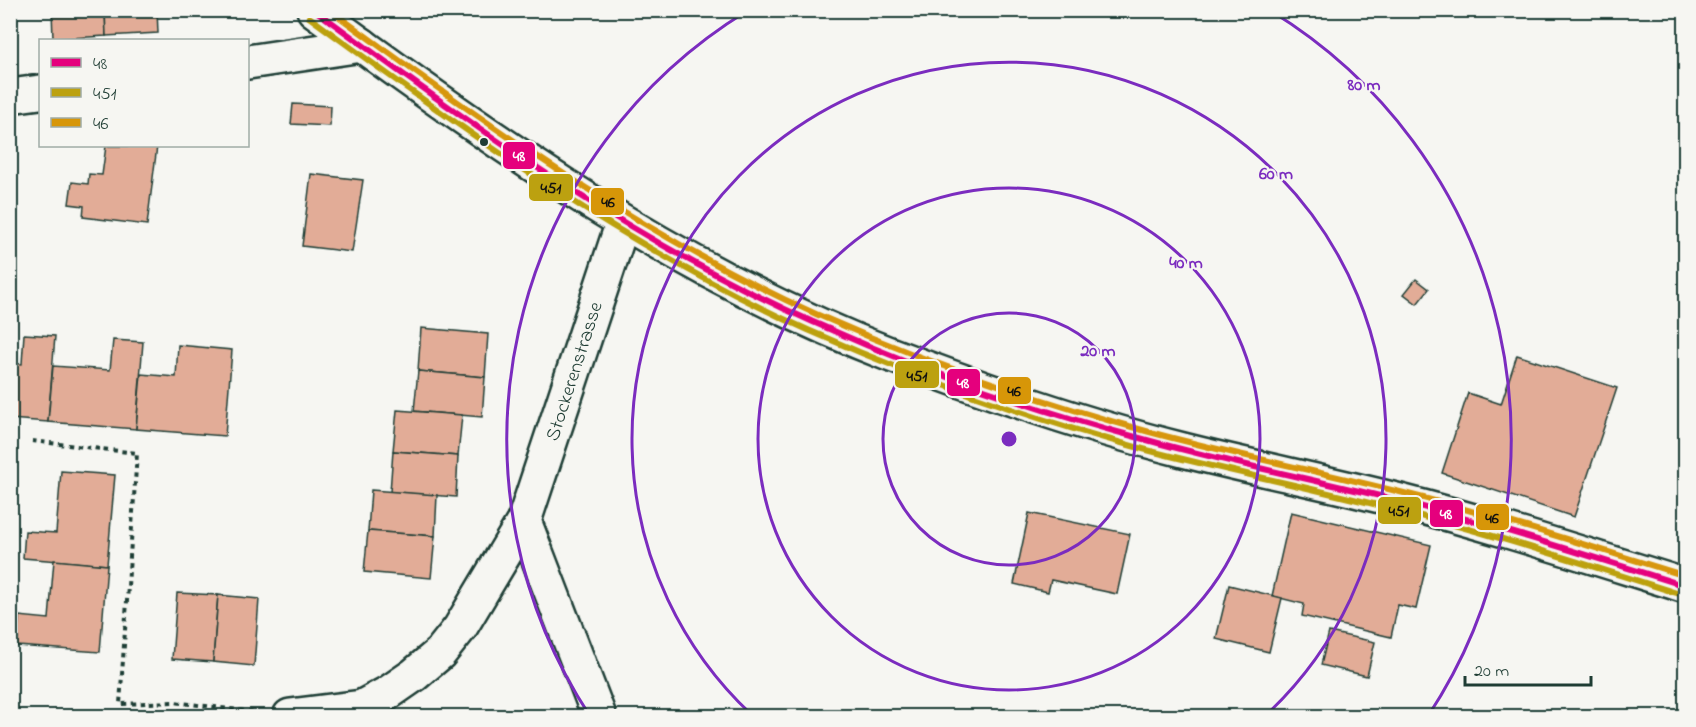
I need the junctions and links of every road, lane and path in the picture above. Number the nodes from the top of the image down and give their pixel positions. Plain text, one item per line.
1 (314, 10) edge
2 (362, 45) junction
3 (249, 62) edge
4 (39, 92) edge
5 (10, 96) edge
6 (623, 222) junction
7 (32, 441) dead end
8 (524, 520) junction
9 (1686, 586) edge
10 (277, 715) edge
11 (599, 717) edge

1 - 2 main road
2 - 3 main road
2 - 6 main road
4 - 5 main road
6 - 8 main road, Stockerenstrasse
6 - 9 main road
7 - 10 path
8 - 10 main road, Stockerenstrasse
8 - 11 main road

